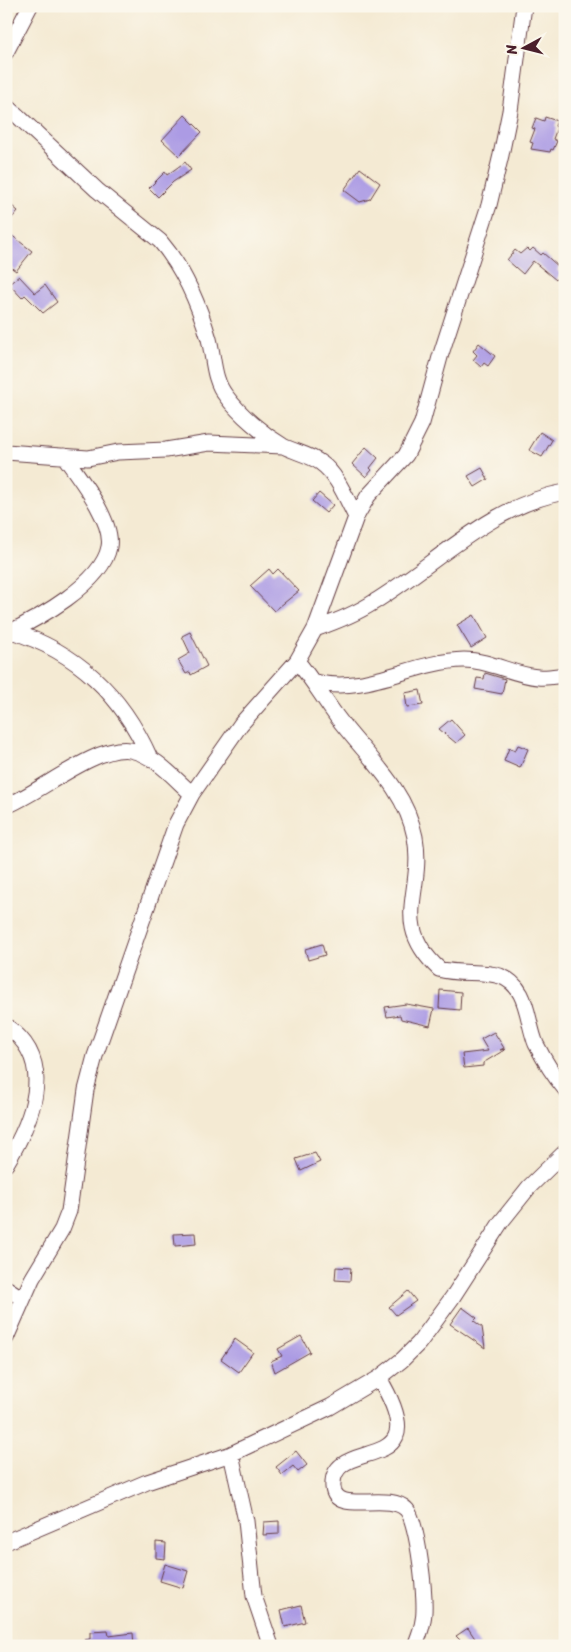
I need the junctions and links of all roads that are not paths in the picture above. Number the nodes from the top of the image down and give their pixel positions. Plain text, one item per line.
1 (30, 6) edge
2 (524, 6) edge
3 (6, 52) edge
4 (6, 105) edge
5 (283, 446) junction
6 (6, 452) edge
7 (64, 456) junction
8 (565, 492) edge
9 (356, 517) junction
10 (315, 629) junction
11 (9, 632) edge
12 (297, 660) junction
13 (565, 675) edge
14 (314, 682) junction
15 (150, 758) junction
16 (192, 794) junction
17 (6, 806) edge
18 (6, 1026) edge
19 (565, 1089) edge
20 (565, 1152) edge
21 (6, 1164) edge
22 (6, 1288) edge
23 (23, 1299) junction
24 (6, 1338) edge
25 (379, 1378) junction
26 (232, 1454) junction
27 (6, 1542) edge
28 (270, 1646) edge
29 (415, 1646) edge

1 - 3 street
2 - 9 street
4 - 5 street
5 - 7 street
5 - 9 street
6 - 7 street
7 - 11 street
8 - 10 street
9 - 10 street
10 - 12 street
11 - 15 street
12 - 14 street
12 - 16 street
13 - 14 street
14 - 19 street
15 - 16 street
15 - 17 street
16 - 23 street
18 - 21 street
20 - 25 street
22 - 23 street
23 - 24 street
25 - 26 street
25 - 29 street
26 - 27 street
26 - 28 street

